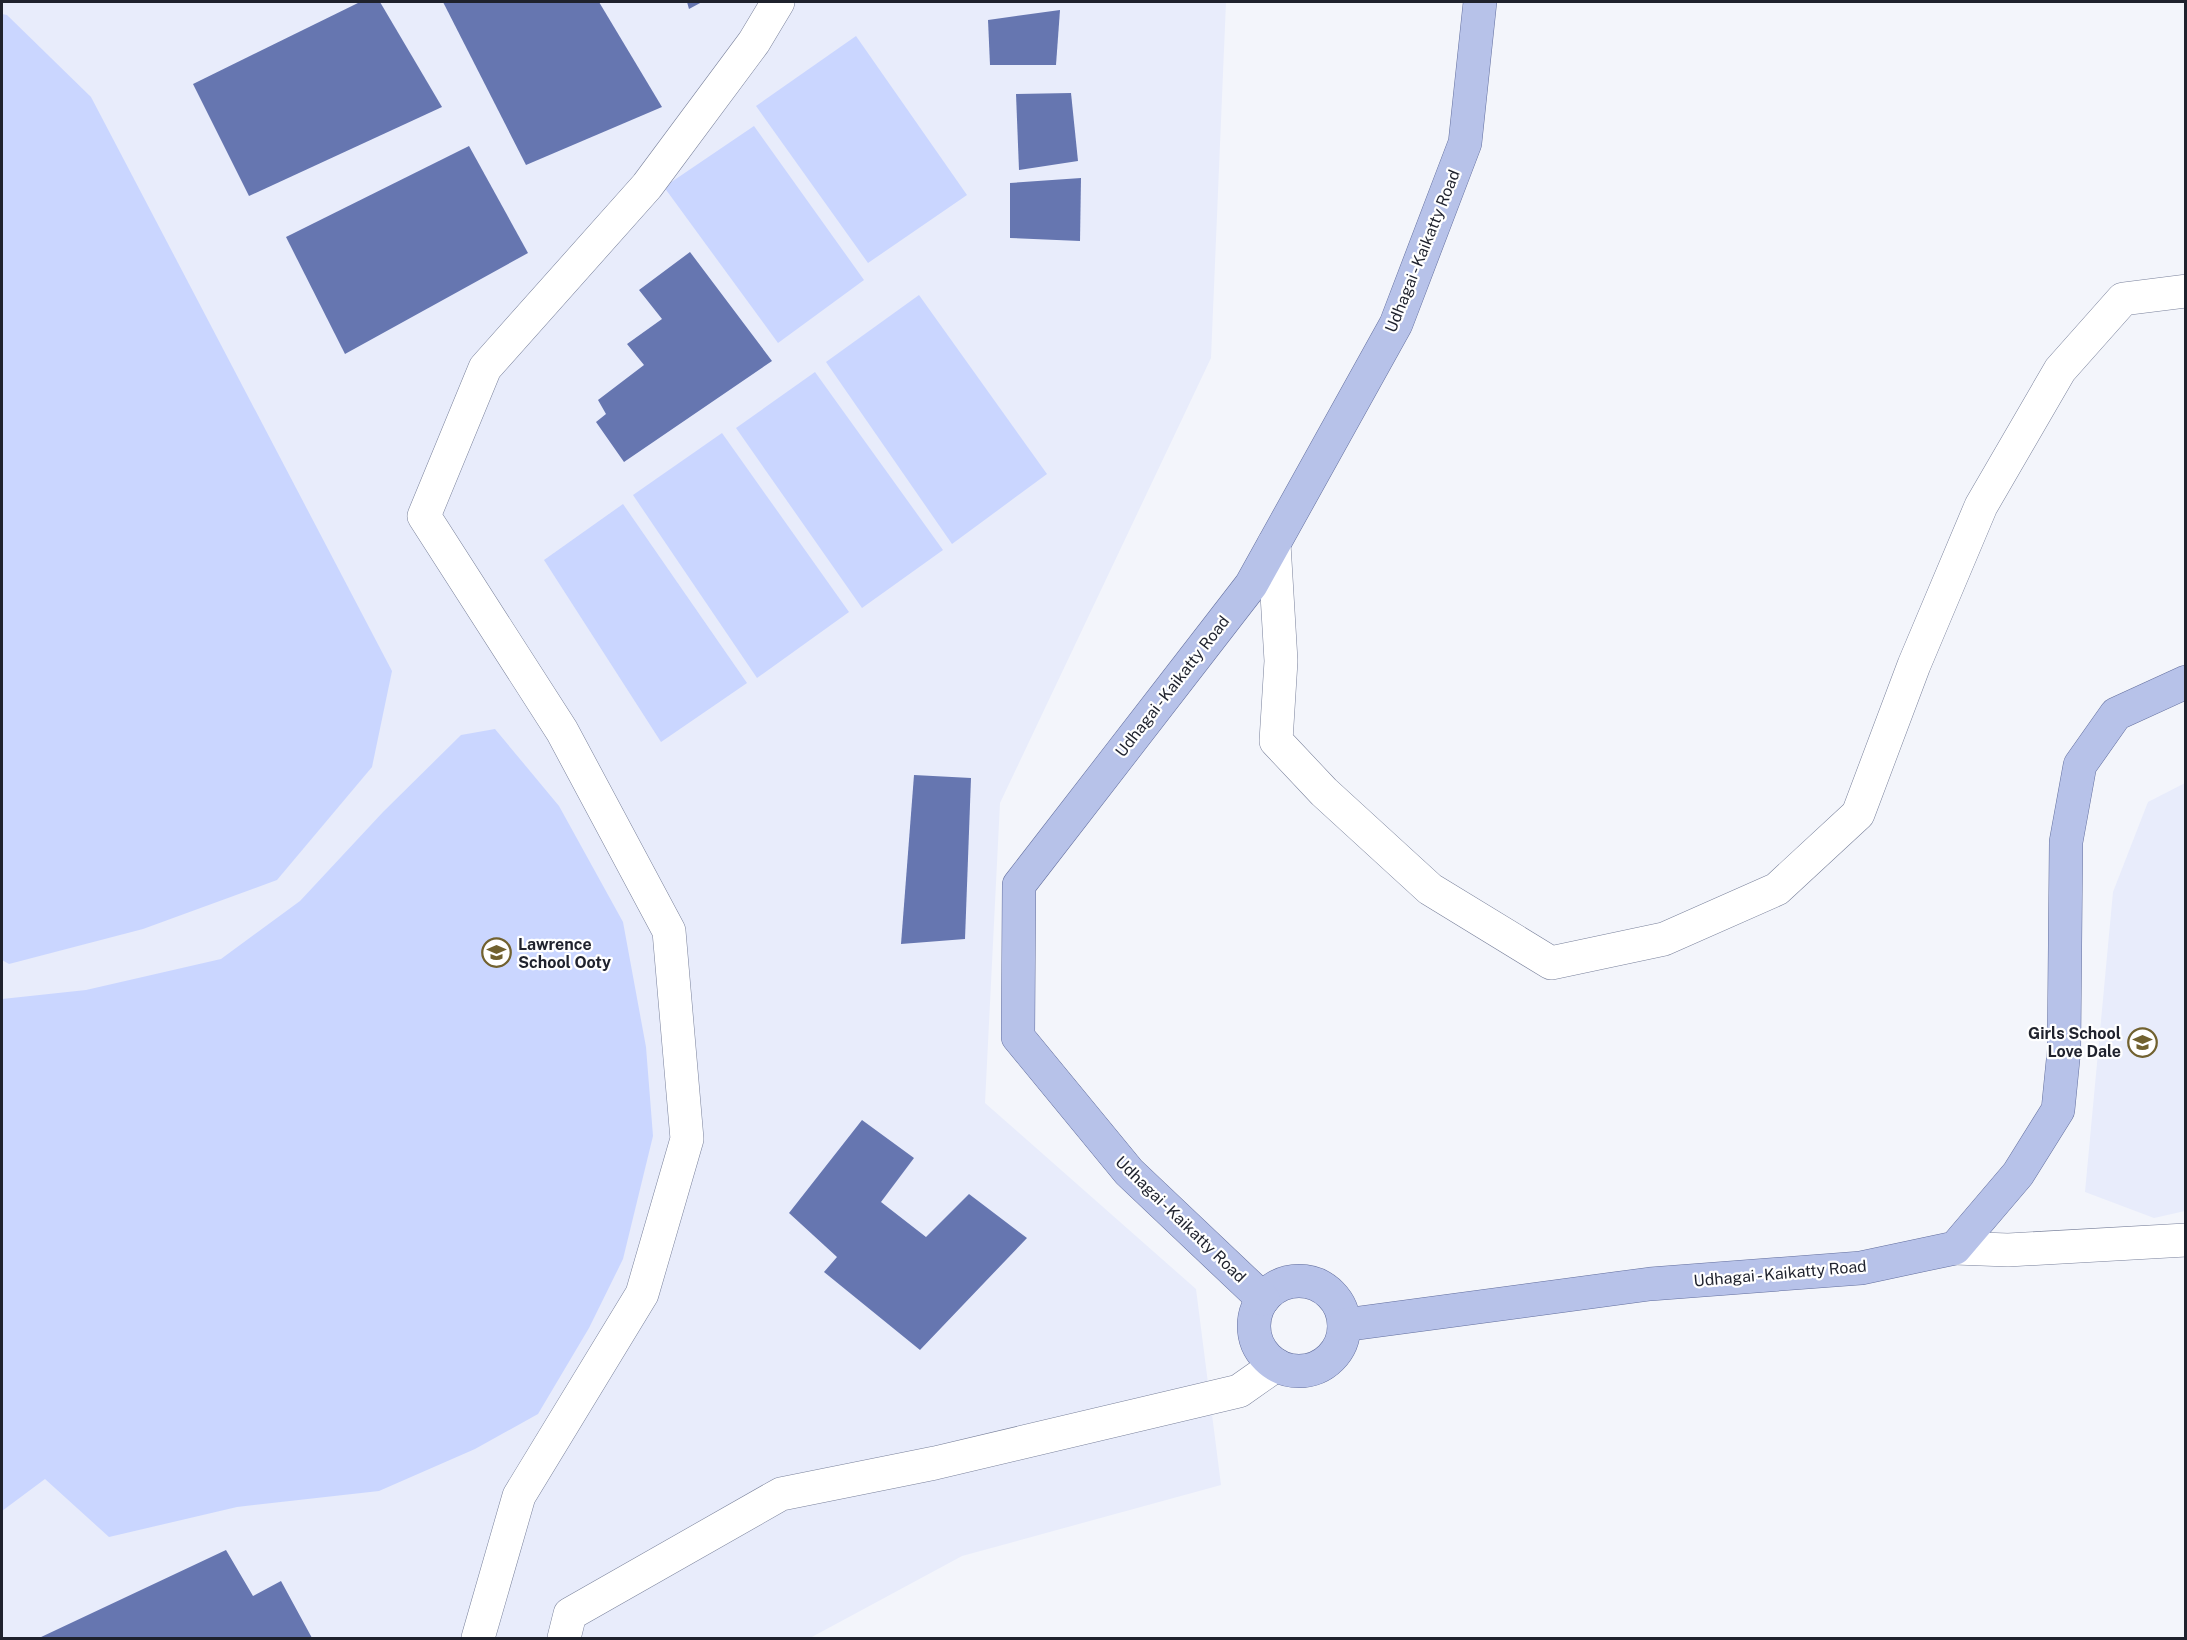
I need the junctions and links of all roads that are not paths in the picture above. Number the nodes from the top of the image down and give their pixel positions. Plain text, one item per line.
1 (778, 2) edge
2 (1480, 2) edge
3 (2186, 291) edge
4 (1274, 544) junction
5 (2186, 682) edge
6 (2186, 1240) edge
7 (1955, 1248) junction
8 (1263, 1299) junction
9 (1344, 1326) junction
10 (1276, 1365) junction
11 (478, 1638) edge
12 (564, 1638) edge

1 - 11 street
2 - 4 main road, Udhagai - Kaikatty Road
3 - 4 street
4 - 8 main road, Udhagai - Kaikatty Road
5 - 7 main road
6 - 7 street
7 - 9 main road, Udhagai - Kaikatty Road
8 - 9 main road
8 - 10 main road
9 - 10 main road
10 - 12 street

